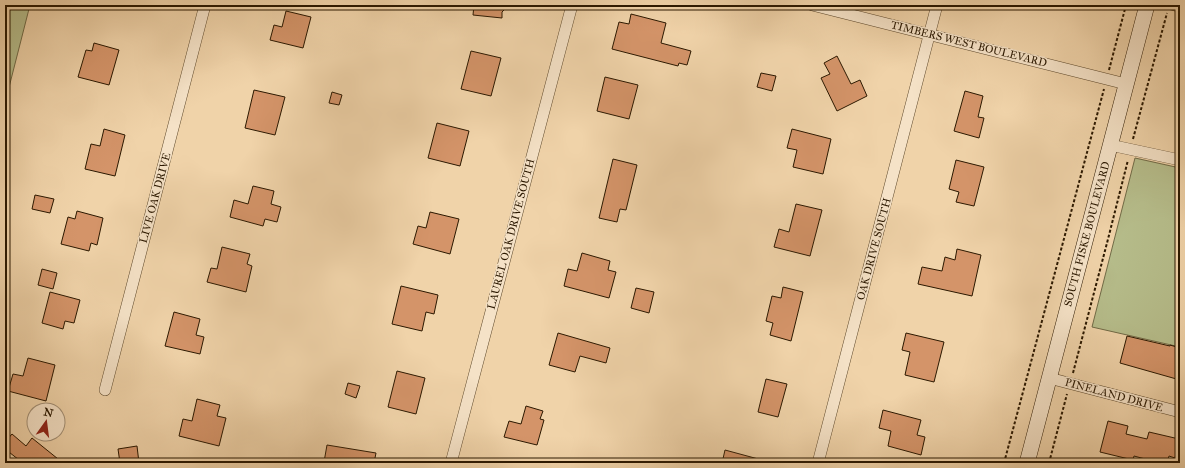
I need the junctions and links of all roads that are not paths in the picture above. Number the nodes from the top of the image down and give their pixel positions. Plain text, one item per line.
1 (205, 5) edge
2 (572, 5) edge
3 (812, 5) edge
4 (937, 5) edge
5 (1147, 5) edge
6 (1167, 6) edge
7 (1180, 9) edge
8 (930, 34) junction
9 (1126, 84) junction
10 (1110, 145) junction
11 (1180, 160) edge
12 (1049, 378) junction
13 (105, 390) dead end
14 (1180, 412) edge
15 (451, 463) edge
16 (818, 463) edge
17 (1027, 463) edge

1 - 13 street, LIVE OAK DRIVE
2 - 15 street, LAUREL OAK DRIVE SOUTH
3 - 8 street, TIMBERS WEST BOULEVARD
4 - 8 street, OAK DRIVE SOUTH
5 - 9 main road, SOUTH FISKE BOULEVARD
6 - 7 lane
8 - 9 street, TIMBERS WEST BOULEVARD
8 - 16 street, OAK DRIVE SOUTH
9 - 10 main road, SOUTH FISKE BOULEVARD
10 - 11 street
10 - 12 main road, SOUTH FISKE BOULEVARD
12 - 14 street, PINELAND DRIVE
12 - 17 main road, SOUTH FISKE BOULEVARD

